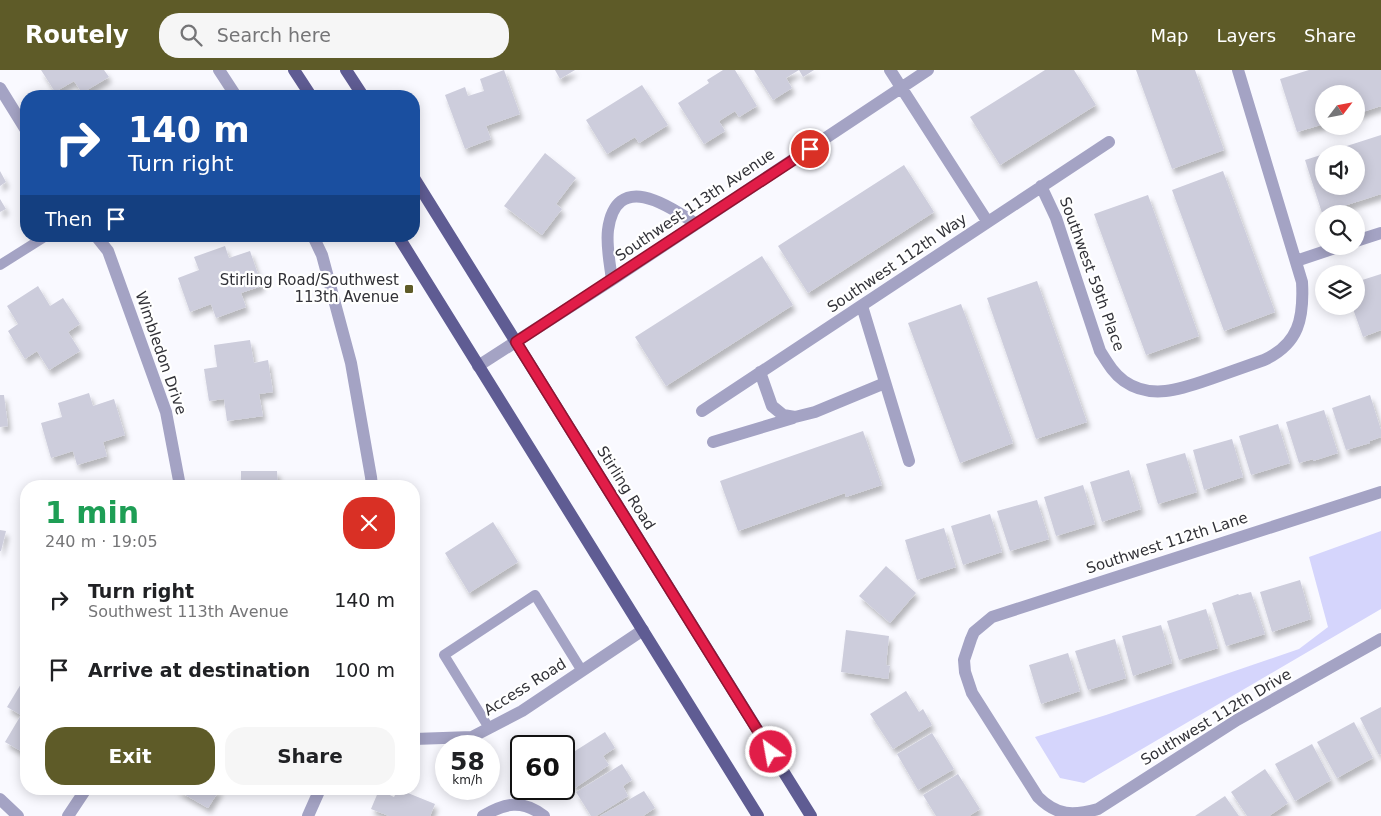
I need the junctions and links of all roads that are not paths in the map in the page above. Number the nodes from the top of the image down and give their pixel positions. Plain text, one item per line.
1 (219, 70) edge
2 (294, 70) edge
3 (346, 70) edge
4 (890, 70) edge
5 (928, 70) edge
6 (1238, 70) edge
7 (0, 88) edge
8 (901, 88) junction
9 (232, 90) edge
10 (307, 90) edge
11 (358, 90) edge
12 (20, 120) edge
13 (1109, 142) dead end
14 (1040, 186) junction
15 (420, 188) edge
16 (987, 221) junction
17 (696, 224) junction
18 (1381, 233) edge
19 (1365, 238) edge
20 (36, 242) edge
21 (101, 242) edge
22 (316, 242) edge
23 (402, 242) edge
24 (1315, 255) edge
25 (1296, 261) junction
26 (0, 265) edge
27 (612, 280) junction
28 (862, 306) junction
29 (516, 342) junction
30 (478, 366) junction
31 (760, 372) junction
32 (885, 383) junction
33 (702, 411) dead end
34 (795, 417) junction
35 (713, 442) dead end
36 (909, 461) dead end
37 (179, 480) edge
38 (372, 480) edge
39 (1381, 492) edge
40 (643, 630) junction
41 (1381, 639) edge
42 (582, 671) junction
43 (489, 728) junction
44 (420, 739) edge
45 (82, 795) edge
46 (317, 795) edge
47 (0, 798) edge
48 (1066, 814) joint
49 (18, 816) edge
50 (68, 816) edge
51 (308, 816) edge
52 (483, 816) edge
53 (544, 816) edge
54 (758, 816) edge
55 (811, 816) edge

1 - 9 street
2 - 10 main road
3 - 11 main road
4 - 8 street
5 - 8 street, Southwest 113th Avenue
6 - 25 street
7 - 12 street
8 - 16 street
8 - 17 street, Southwest 113th Avenue
13 - 14 street, Southwest 112th Way
14 - 16 street, Southwest 112th Way
14 - 25 street, Southwest 59th Place
15 - 29 main road, Stirling Road
16 - 28 street, Southwest 112th Way
17 - 27 street, Southwest 113th Avenue
17 - 27 street
18 - 19 street
20 - 26 lane
21 - 37 street, Wimbledon Drive
22 - 38 street
23 - 30 main road
24 - 25 street
27 - 29 street, Southwest 113th Avenue
28 - 31 street, Southwest 112th Way
28 - 32 street
29 - 30 street, Southwest 113th Avenue
29 - 55 main road, Stirling Road
30 - 40 main road
31 - 33 street, Southwest 112th Way
31 - 34 street
32 - 34 street
32 - 36 street
34 - 35 street
39 - 48 street, Southwest 112th Lane
40 - 42 street, Access Road
40 - 54 main road
41 - 48 street, Southwest 112th Drive
42 - 43 street, Access Road
42 - 43 lane
43 - 44 street, Access Road
45 - 50 street
46 - 51 street
47 - 49 street
52 - 53 street

